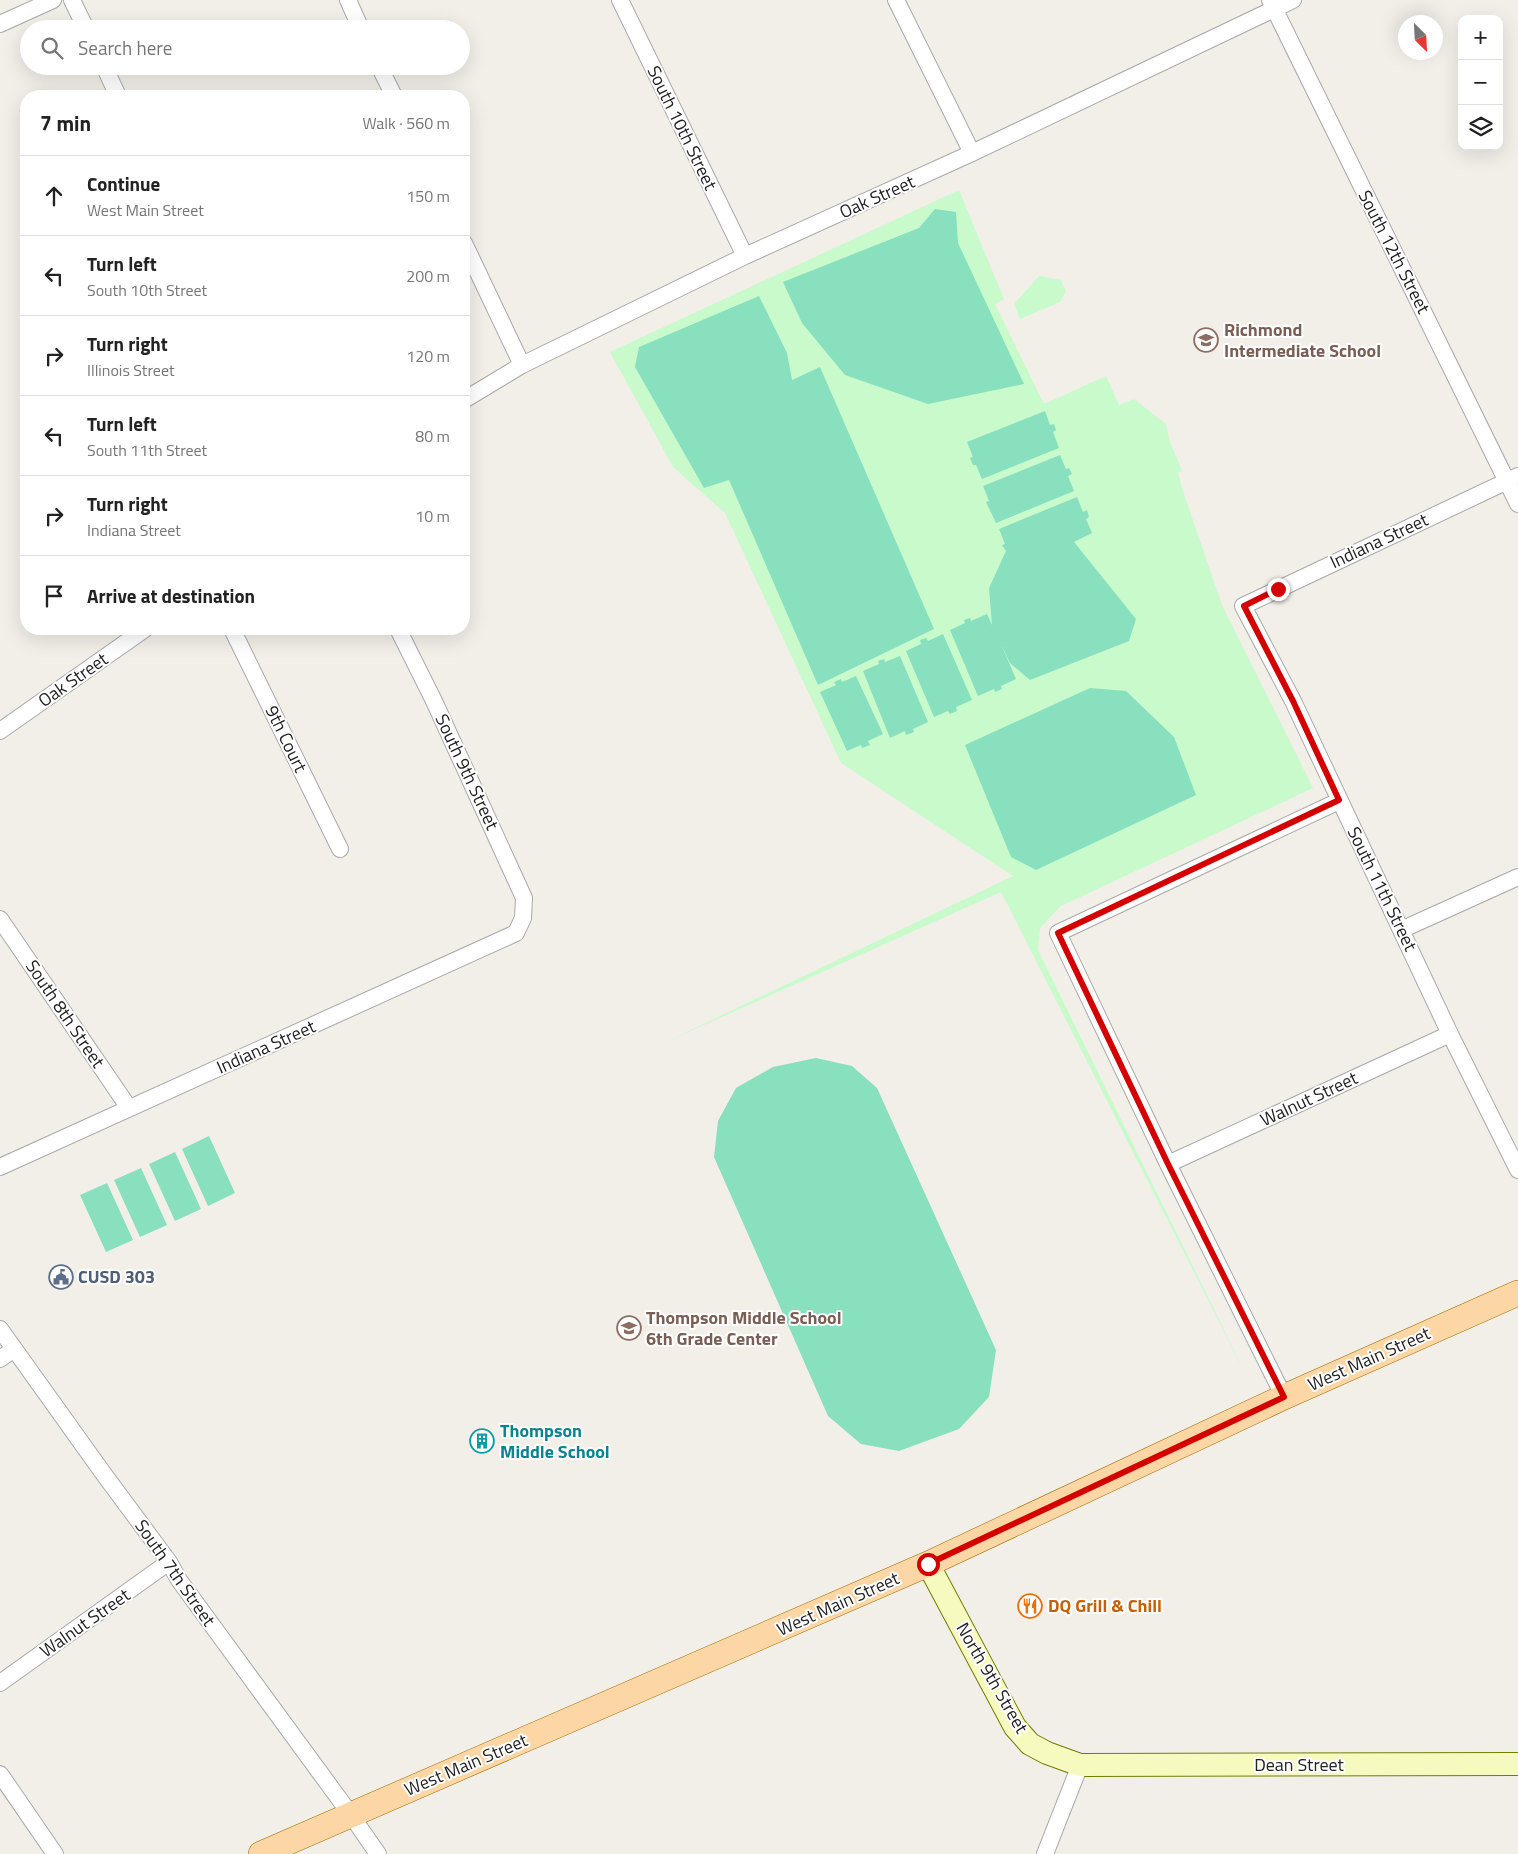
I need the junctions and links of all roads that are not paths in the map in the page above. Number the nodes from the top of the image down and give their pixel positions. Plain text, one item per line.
1 (53, 0) edge
2 (72, 0) edge
3 (348, 0) edge
4 (620, 0) edge
5 (896, 0) edge
6 (1294, 0) edge
7 (1272, 5) edge
8 (82, 20) edge
9 (357, 20) edge
10 (0, 24) edge
11 (108, 75) edge
12 (384, 75) edge
13 (115, 90) edge
14 (391, 90) edge
15 (972, 153) junction
16 (470, 256) edge
17 (745, 256) junction
18 (522, 365) junction
19 (470, 396) edge
20 (1512, 478) edge
21 (1518, 504) edge
22 (1245, 609) joint
23 (136, 635) edge
24 (235, 635) edge
25 (401, 635) edge
26 (0, 731) edge
27 (1339, 800) junction
28 (340, 849) dead end
29 (1518, 877) edge
30 (523, 918) joint
31 (0, 919) edge
32 (1401, 930) junction
33 (1450, 1034) junction
34 (129, 1108) junction
35 (1168, 1164) junction
36 (0, 1167) edge
37 (1518, 1170) edge
38 (1518, 1293) edge
39 (0, 1329) edge
40 (14, 1349) junction
41 (0, 1359) edge
42 (1284, 1397) junction
43 (169, 1562) junction
44 (928, 1564) junction
45 (0, 1683) edge
46 (1518, 1764) edge
47 (1080, 1765) junction
48 (0, 1774) edge
49 (352, 1815) junction
50 (56, 1854) edge
51 (261, 1854) edge
52 (378, 1854) edge
53 (1045, 1854) edge

1 - 10 street
2 - 8 street
3 - 9 street
4 - 17 street, South 10th Street
5 - 15 street
6 - 7 street, Oak Street
7 - 15 street, Oak Street
7 - 20 street, South 12th Street
11 - 13 street
12 - 14 street
15 - 17 street, Oak Street
16 - 18 street
17 - 18 street, Oak Street
18 - 19 street, Oak Street
20 - 21 street, South 12th Street
20 - 22 street, Indiana Street
22 - 27 street, South 11th Street
23 - 26 street, Oak Street
24 - 28 street, 9th Court
25 - 30 street, South 9th Street
27 - 32 street, South 11th Street
27 - 35 street
29 - 32 street
30 - 34 street, Indiana Street
31 - 34 street, South 8th Street
32 - 33 street, South 11th Street
33 - 35 street, Walnut Street
33 - 37 street, South 11th Street
34 - 36 street, Indiana Street
35 - 42 street
38 - 42 main road, West Main Street
39 - 40 street, South 7th Street
40 - 41 street
40 - 43 street, South 7th Street
42 - 44 main road, West Main Street
43 - 45 street, Walnut Street
43 - 49 street, South 7th Street
44 - 47 street, North 9th Street
44 - 49 main road, West Main Street
46 - 47 street, Dean Street
47 - 53 street
48 - 50 street
49 - 51 main road, West Main Street
49 - 52 street, South 7th Street

